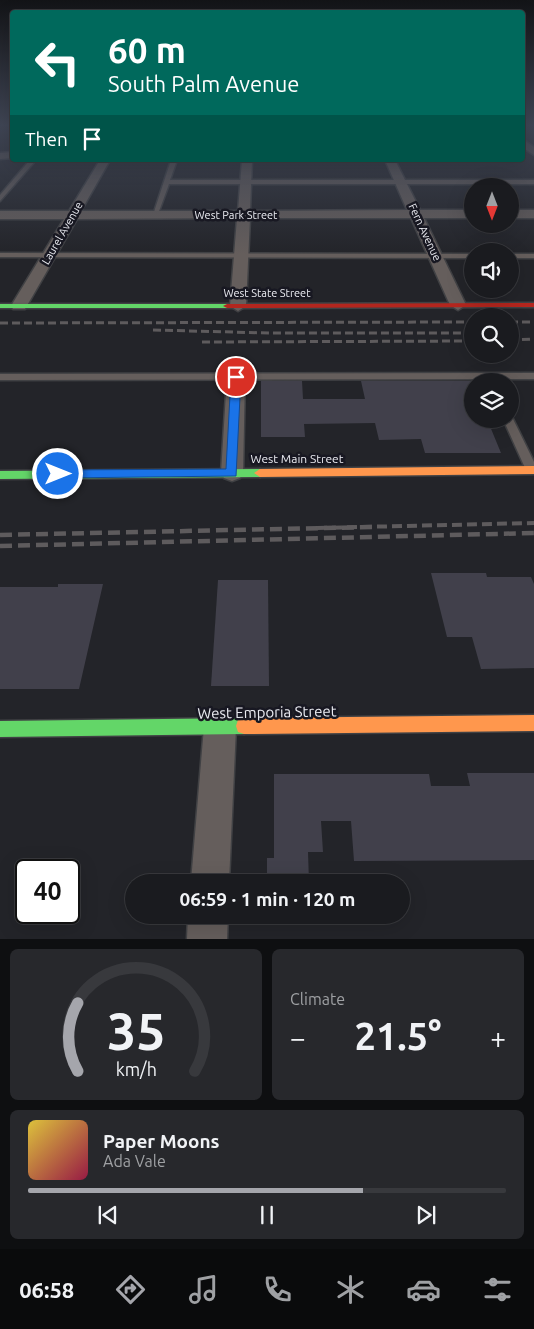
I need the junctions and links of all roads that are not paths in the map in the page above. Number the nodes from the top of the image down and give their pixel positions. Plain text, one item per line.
1 (26, 168) edge
2 (100, 168) edge
3 (172, 168) edge
4 (247, 168) edge
5 (394, 168) edge
6 (167, 182) junction
7 (246, 182) junction
8 (401, 182) junction
9 (534, 182) edge
10 (0, 199) edge
11 (73, 214) junction
12 (155, 214) junction
13 (417, 214) junction
14 (464, 214) edge
15 (519, 214) edge
16 (534, 214) edge
17 (0, 215) edge
18 (244, 215) junction
19 (0, 255) edge
20 (49, 255) junction
21 (241, 256) junction
22 (436, 256) junction
23 (464, 256) edge
24 (519, 256) edge
25 (534, 256) edge
26 (458, 305) junction
27 (534, 305) edge
28 (0, 306) edge
29 (19, 306) junction
30 (238, 306) junction
31 (534, 376) edge
32 (0, 377) edge
33 (236, 377) junction
34 (512, 428) edge
35 (533, 470) edge
36 (232, 473) junction
37 (0, 475) edge
38 (534, 723) edge
39 (220, 728) junction
40 (0, 729) edge
41 (211, 874) edge
42 (208, 924) edge
43 (207, 939) edge

1 - 10 lane
2 - 11 street, Laurel Avenue
3 - 6 lane
4 - 7 street
5 - 8 street, Fern Avenue
6 - 7 lane
6 - 12 lane
7 - 8 lane
7 - 18 street
8 - 9 lane
8 - 13 street, Fern Avenue
11 - 12 street, West Park Street
11 - 17 street, West Park Street
11 - 20 street, Laurel Avenue
12 - 18 street, West Park Street
13 - 14 street, West Park Street
13 - 18 street, West Park Street
13 - 22 street, Fern Avenue
15 - 16 street
18 - 21 street
19 - 20 lane
20 - 21 lane
20 - 29 street, Laurel Avenue
21 - 22 lane
21 - 30 street
22 - 23 lane
22 - 26 street, Fern Avenue
24 - 25 lane
26 - 27 street, West State Street
26 - 30 street, West State Street
28 - 29 street, West State Street
29 - 30 street, West State Street
31 - 33 lane
32 - 33 lane
33 - 36 street
34 - 35 lane
35 - 36 street, West Main Street
36 - 37 street, West Main Street
38 - 39 street, West Emporia Street
39 - 40 street, West Emporia Street
39 - 41 street
42 - 43 street

